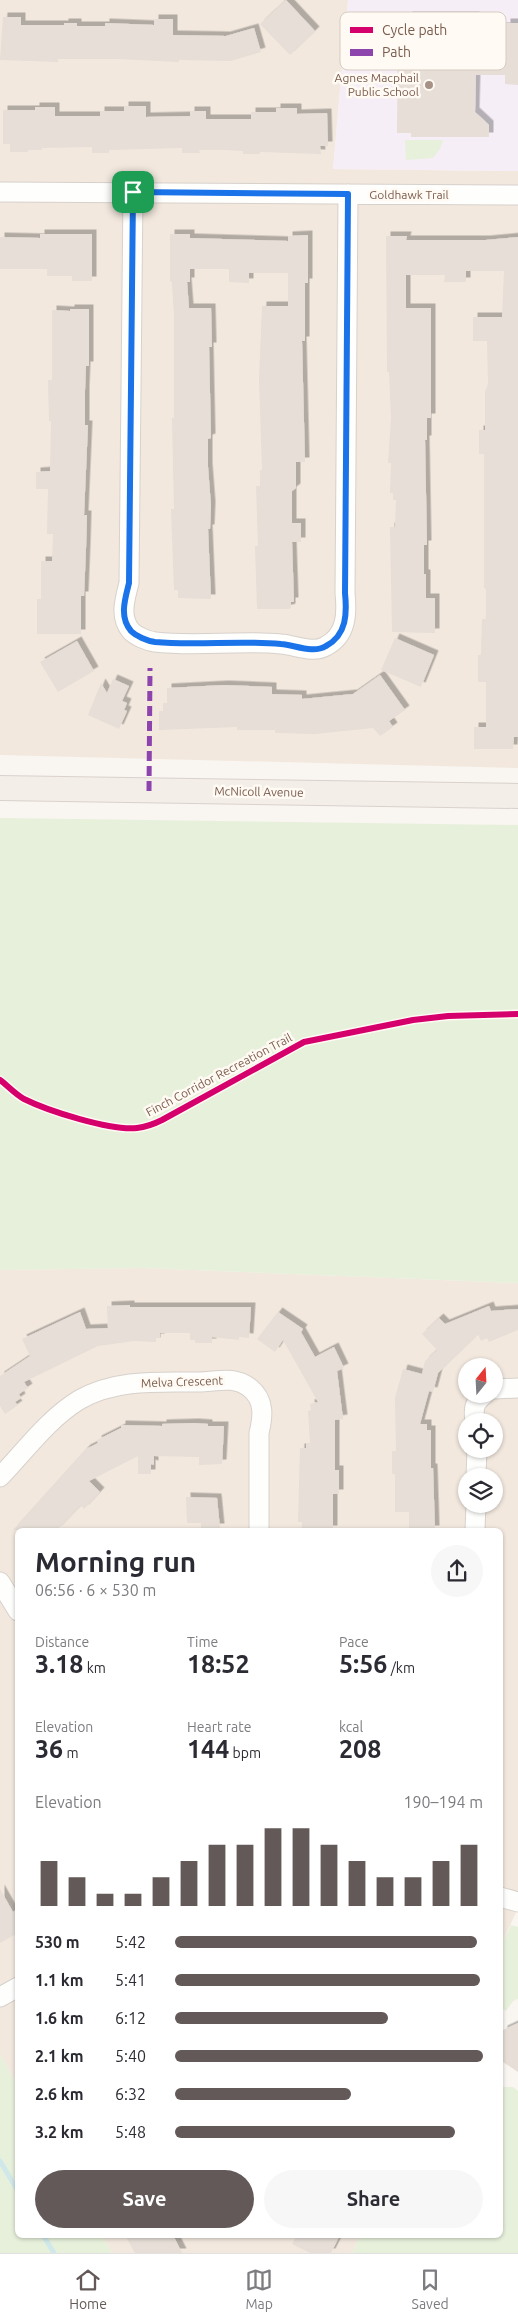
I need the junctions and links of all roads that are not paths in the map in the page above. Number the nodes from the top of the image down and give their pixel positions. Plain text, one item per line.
1 (0, 192) edge
2 (133, 192) junction
3 (348, 194) junction
4 (518, 195) edge
5 (0, 788) edge
6 (518, 796) edge
7 (518, 1388) edge
8 (503, 1389) edge
9 (0, 1477) edge
10 (476, 1513) edge
11 (259, 1528) edge
12 (475, 1528) edge
13 (0, 1582) edge
14 (15, 1606) edge
15 (503, 1898) edge
16 (518, 1902) edge
17 (15, 1990) edge
18 (0, 1997) edge

1 - 2 street, Goldhawk Trail
2 - 3 street, Goldhawk Trail
2 - 3 street
3 - 4 street, Goldhawk Trail
5 - 6 main road, McNicoll Avenue
7 - 8 street
9 - 11 street, Melva Crescent
10 - 12 street
13 - 14 street
15 - 16 street
17 - 18 street

